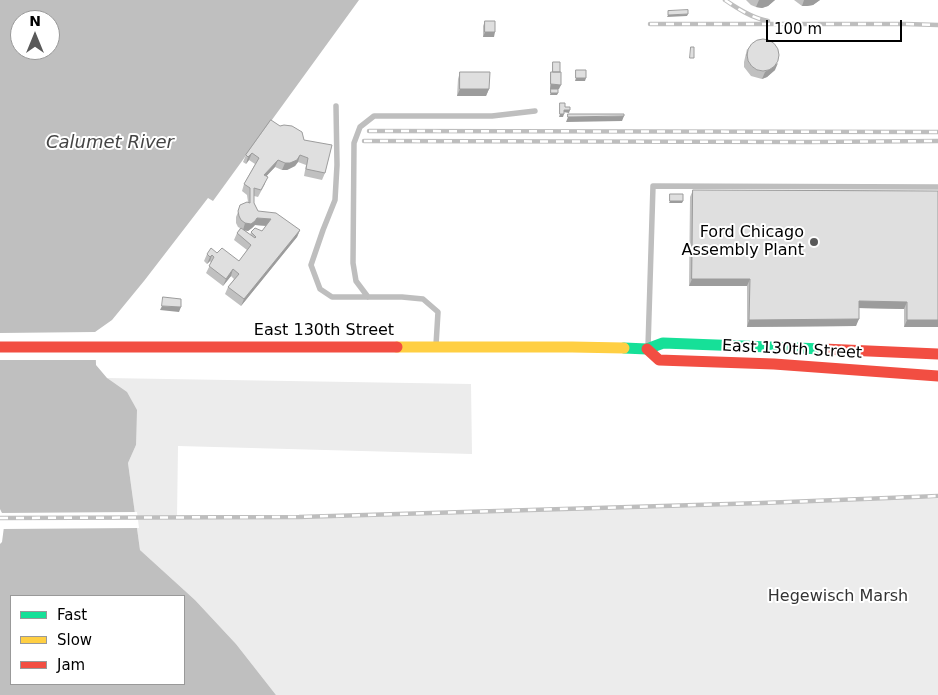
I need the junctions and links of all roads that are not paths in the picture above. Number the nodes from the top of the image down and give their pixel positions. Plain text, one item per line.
1 (336, 106) dead end
2 (536, 111) dead end
3 (938, 187) edge
4 (368, 297) junction
5 (0, 347) edge
6 (436, 348) junction
7 (647, 350) junction
8 (938, 354) edge
9 (938, 376) edge

1 - 4 lane
2 - 4 lane
3 - 7 lane
4 - 6 lane
5 - 6 main road, East 130th Street
6 - 7 main road, East 130th Street
7 - 8 main road, East 130th Street
7 - 9 main road, East 130th Street

